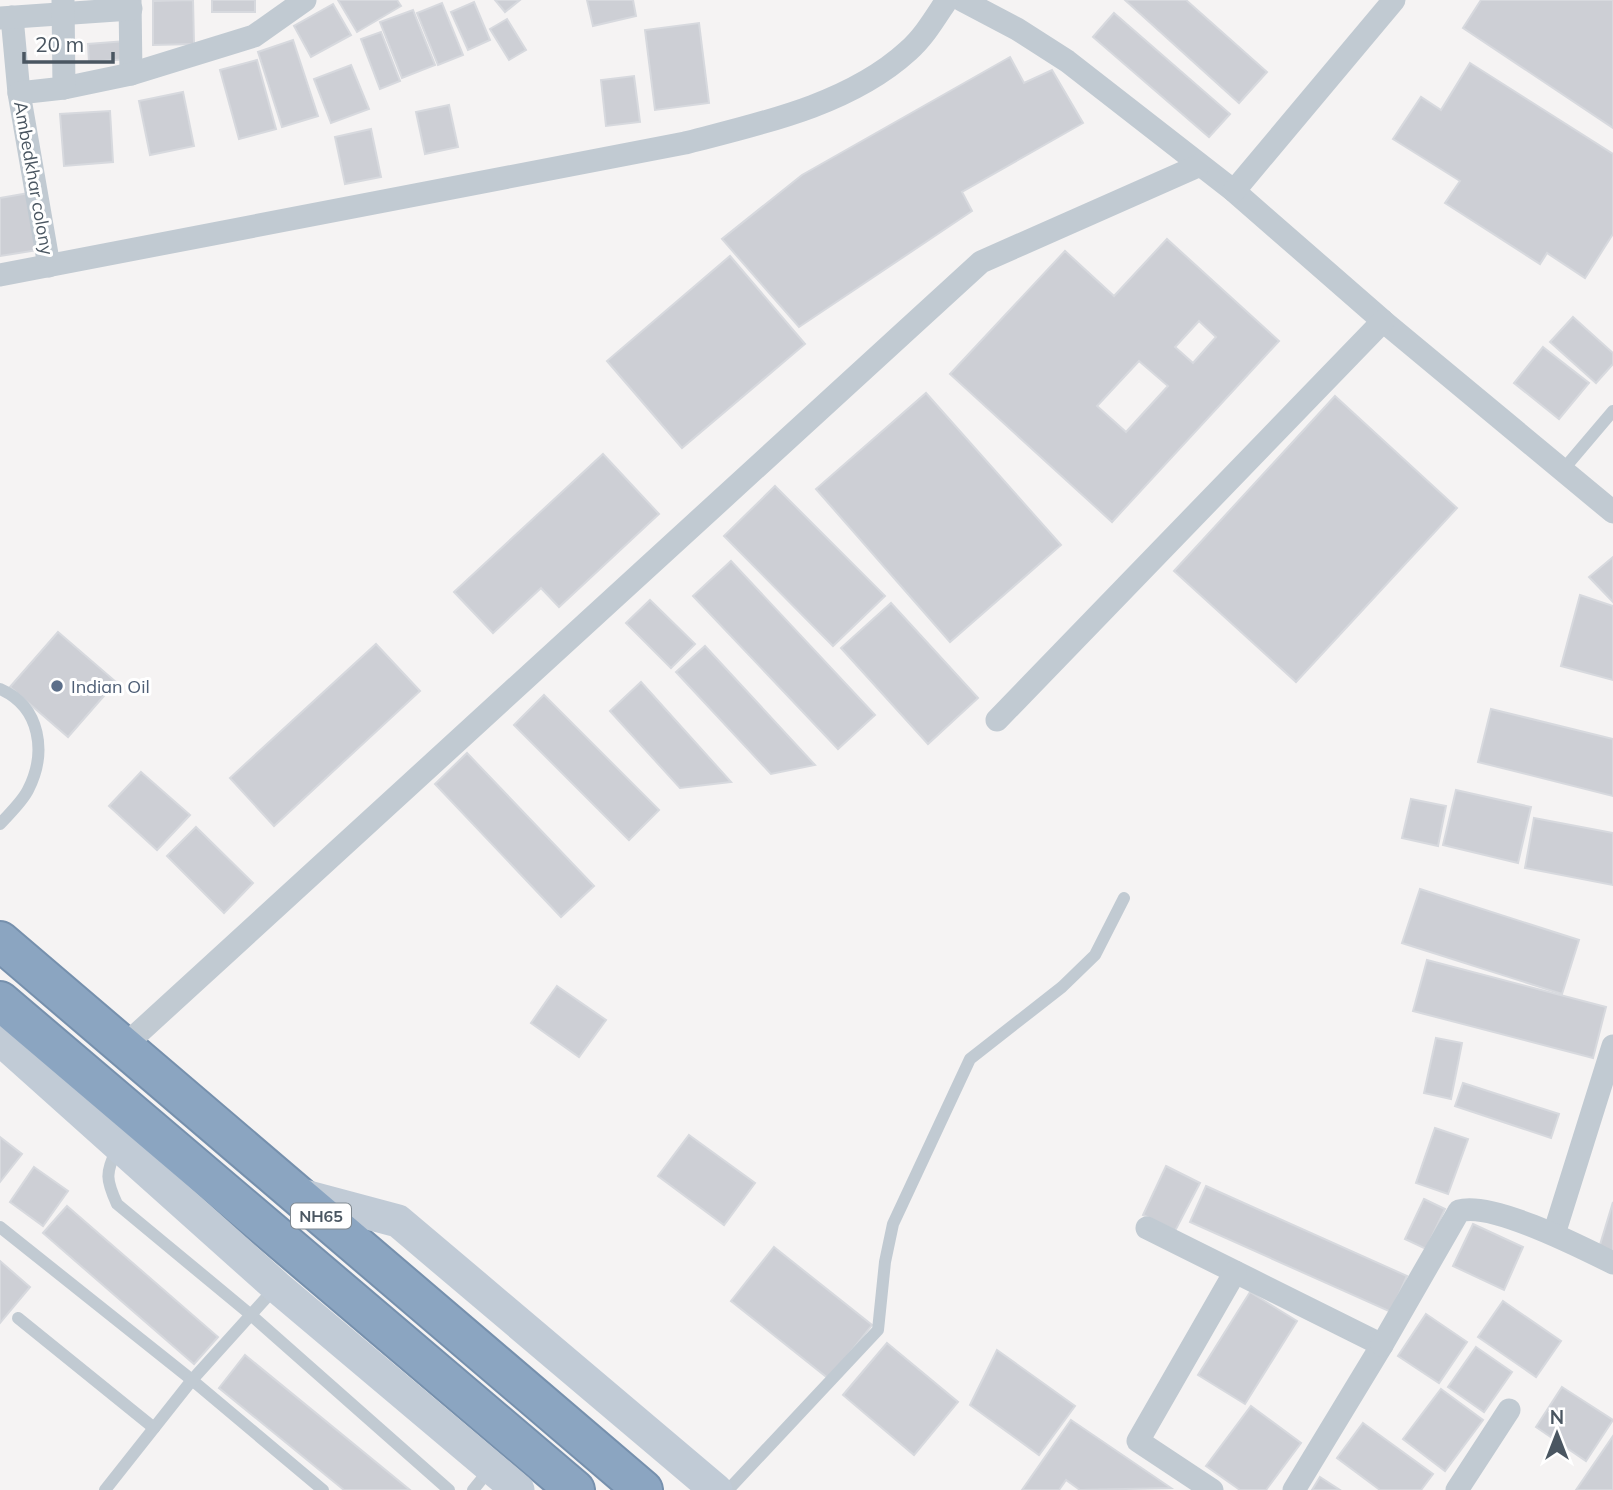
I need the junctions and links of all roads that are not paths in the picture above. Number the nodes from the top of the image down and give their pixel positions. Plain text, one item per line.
1 (304, 0) edge
2 (947, 0) edge
3 (962, 0) edge
4 (1394, 0) edge
5 (130, 5) edge
6 (63, 7) edge
7 (6, 17) edge
8 (131, 74) junction
9 (64, 88) junction
10 (19, 93) junction
11 (1198, 166) junction
12 (1234, 191) junction
13 (49, 266) junction
14 (0, 275) edge
15 (1383, 321) junction
16 (1613, 411) edge
17 (1562, 471) junction
18 (1613, 512) edge
19 (0, 689) edge
20 (997, 720) dead end
21 (0, 824) edge
22 (1124, 898) dead end
23 (0, 942) edge
24 (0, 1001) edge
25 (0, 1039) edge
26 (1613, 1045) edge
27 (123, 1047) junction
28 (119, 1145) junction
29 (295, 1194) junction
30 (0, 1227) edge
31 (1147, 1228) dead end
32 (1554, 1234) junction
33 (1613, 1263) edge
34 (1236, 1272) junction
35 (277, 1286) junction
36 (251, 1315) junction
37 (18, 1318) dead end
38 (1382, 1345) junction
39 (192, 1380) junction
40 (1508, 1409) dead end
41 (154, 1428) junction
42 (498, 1461) edge
43 (105, 1490) edge
44 (323, 1490) edge
45 (449, 1490) edge
46 (518, 1490) edge
47 (575, 1490) edge
48 (643, 1490) edge
49 (716, 1490) edge
50 (728, 1490) edge
51 (1212, 1490) edge
52 (1294, 1490) edge
53 (1457, 1490) edge

1 - 8 street, Ambedkhar colony
2 - 13 street
3 - 11 street
4 - 12 street
5 - 6 street
5 - 8 street
6 - 7 street
6 - 9 street
7 - 10 street
8 - 9 street, Ambedkhar colony
9 - 10 street, Ambedkhar colony
10 - 13 street, Ambedkhar colony
11 - 12 street
11 - 27 street
12 - 15 street
13 - 14 street
15 - 17 street
15 - 20 street
16 - 17 lane
17 - 18 street
19 - 21 lane
22 - 50 lane
23 - 27 highway, NH65
24 - 42 highway, NH65
25 - 28 street
26 - 32 street
27 - 29 highway, NH65
28 - 35 street
28 - 36 lane
29 - 48 highway, NH65
29 - 49 street
30 - 39 lane
31 - 34 street
32 - 33 street
32 - 38 street
34 - 38 street
34 - 51 street
35 - 36 lane
35 - 42 street
36 - 39 lane
36 - 45 lane
37 - 41 lane
38 - 52 street
39 - 41 lane
39 - 44 lane
40 - 53 street
41 - 43 lane
42 - 46 street
42 - 47 highway, NH65

